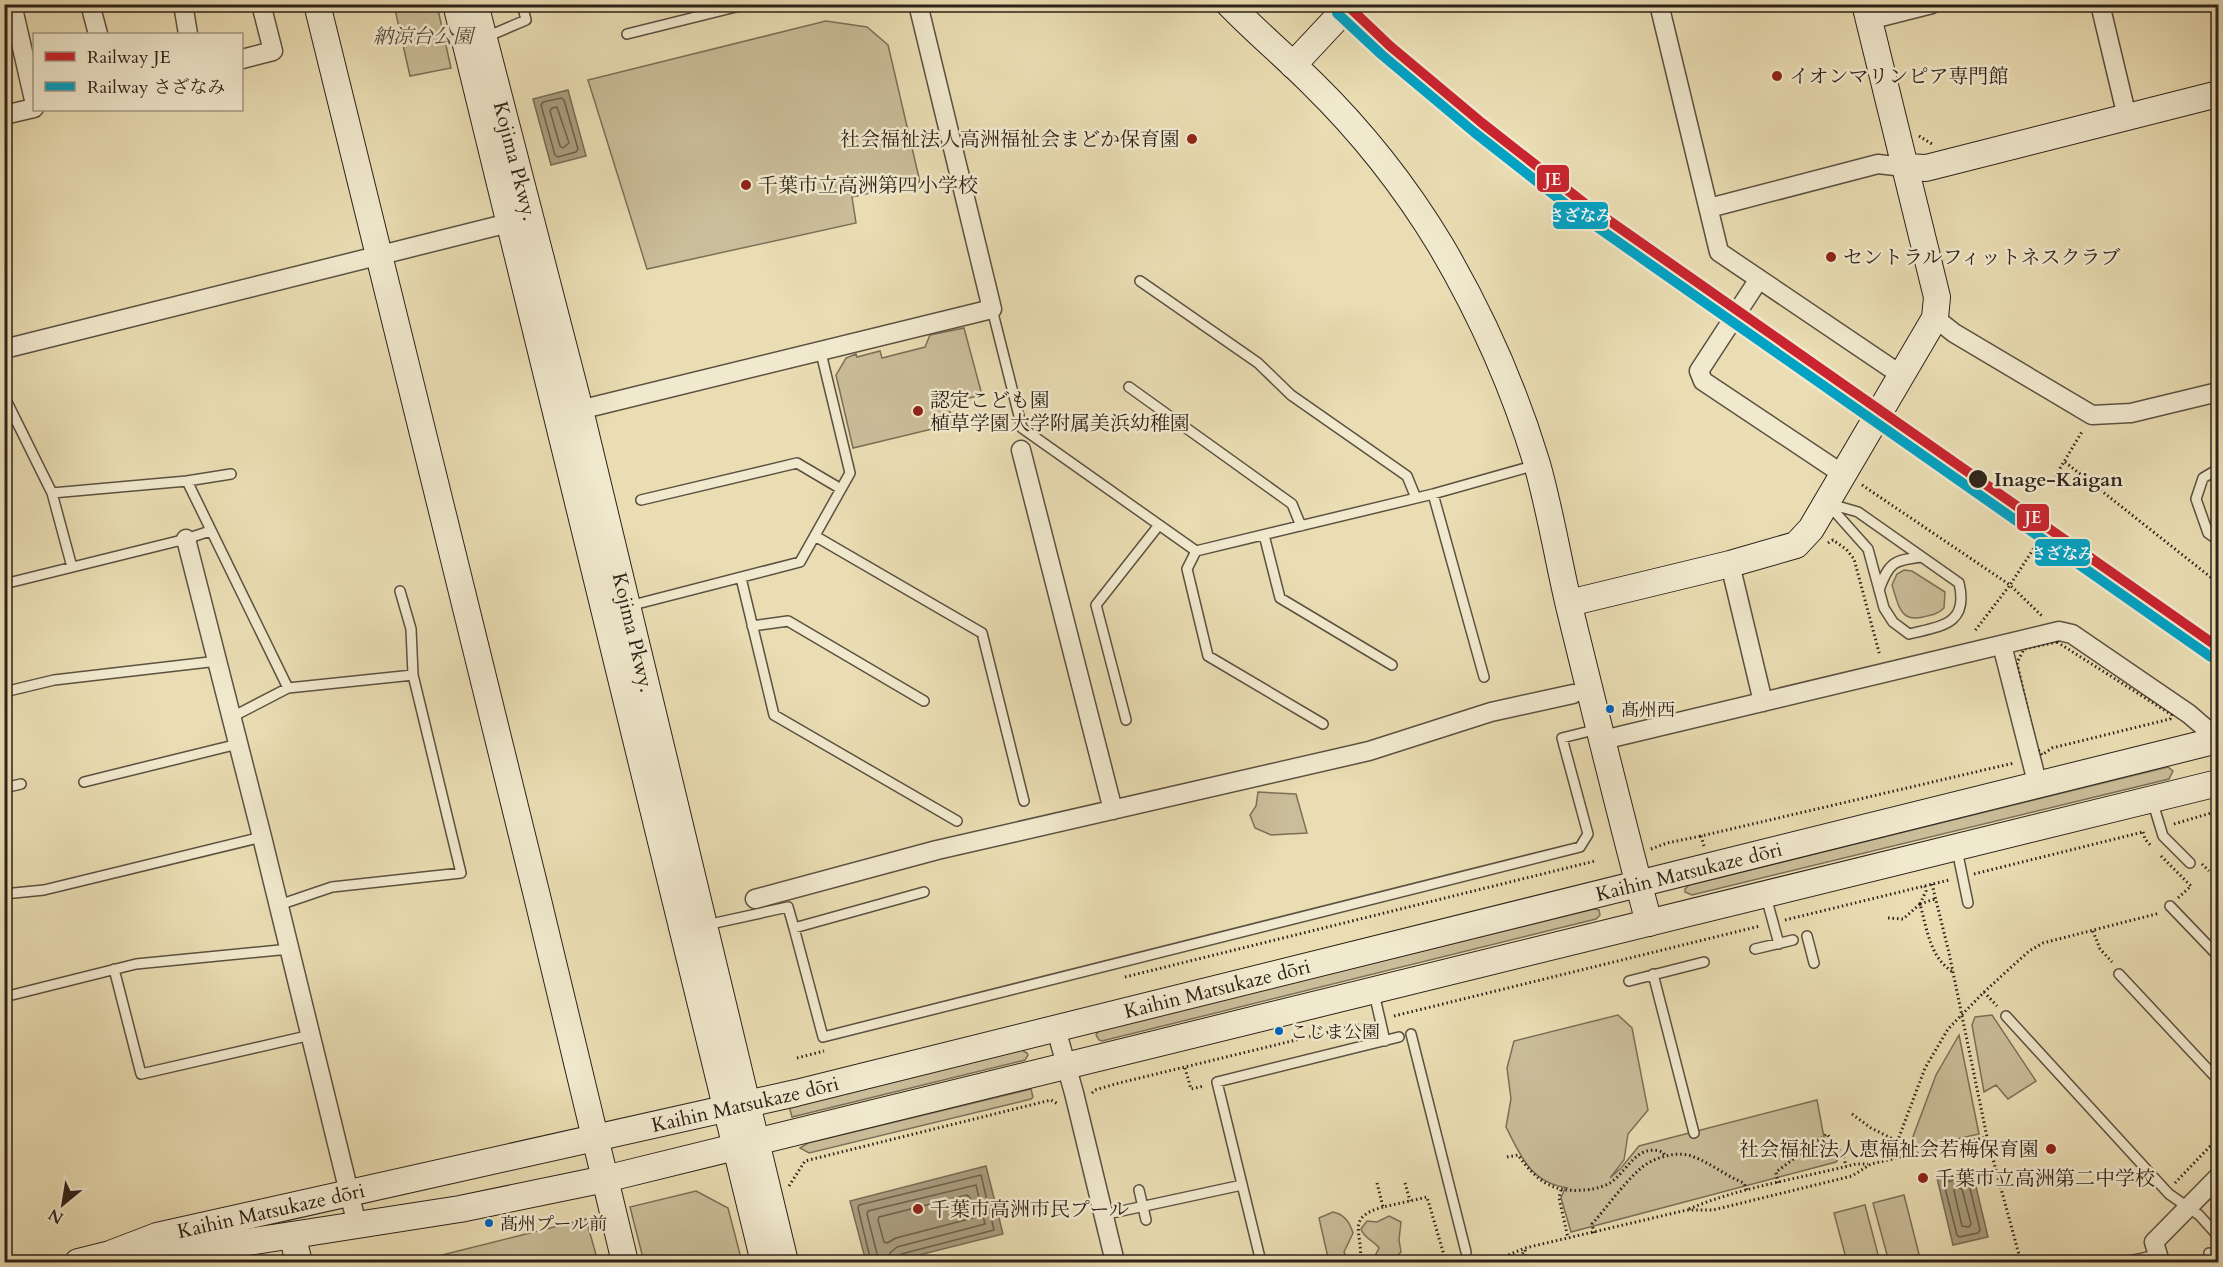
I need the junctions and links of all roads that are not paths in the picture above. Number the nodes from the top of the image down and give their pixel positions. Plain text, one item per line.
1 (12, 4) edge
2 (90, 4) edge
3 (183, 4) edge
4 (261, 4) edge
5 (317, 4) edge
6 (456, 4) edge
7 (475, 4) edge
8 (522, 4) edge
9 (748, 4) edge
10 (918, 4) edge
11 (1229, 4) edge
12 (1350, 4) edge
13 (1659, 4) edge
14 (2100, 4) edge
15 (1940, 7) edge
16 (1867, 12) edge
17 (98, 33) edge
18 (188, 33) edge
19 (627, 34) dead end
20 (474, 41) junction
21 (243, 59) edge
22 (1293, 65) junction
23 (2218, 94) edge
24 (33, 96) edge
25 (33, 108) edge
26 (4, 115) edge
27 (2127, 117) junction
28 (1904, 167) junction
29 (1709, 208) junction
30 (509, 223) junction
31 (379, 256) junction
32 (1759, 279) junction
33 (1140, 281) dead end
34 (992, 309) junction
35 (1935, 318) junction
36 (4, 349) edge
37 (821, 353) junction
38 (1901, 375) junction
39 (1129, 387) dead end
40 (2218, 392) edge
41 (4, 396) edge
42 (580, 410) junction
43 (556, 416) junction
44 (1021, 450) dead end
45 (1537, 465) junction
46 (2218, 469) edge
47 (231, 474) dead end
48 (1844, 475) junction
49 (187, 481) junction
50 (841, 489) junction
51 (52, 493) junction
52 (1433, 494) junction
53 (1416, 498) junction
54 (641, 500) dead end
55 (1827, 503) junction
56 (1159, 525) junction
57 (1301, 526) junction
58 (210, 531) junction
59 (1264, 535) junction
60 (814, 536) junction
61 (186, 539) junction
62 (2218, 540) edge
63 (1196, 551) junction
64 (1922, 557) junction
65 (1730, 564) junction
66 (72, 567) junction
67 (741, 578) junction
68 (4, 585) edge
69 (1879, 590) junction
70 (400, 591) dead end
71 (1569, 603) junction
72 (627, 607) junction
73 (752, 626) junction
74 (2002, 645) junction
75 (218, 661) junction
76 (1392, 665) dead end
77 (413, 675) junction
78 (1484, 677) dead end
79 (288, 688) junction
80 (4, 692) edge
81 (1573, 694) dead end
82 (924, 701) dead end
83 (1763, 702) junction
84 (232, 717) junction
85 (1126, 720) dead end
86 (1323, 724) dead end
87 (1601, 734) junction
88 (2218, 739) edge
89 (238, 744) junction
90 (84, 782) dead end
91 (2218, 783) edge
92 (21, 784) dead end
93 (2038, 786) junction
94 (4, 788) edge
95 (2152, 799) junction
96 (1024, 801) dead end
97 (1113, 810) junction
98 (957, 821) dead end
99 (262, 837) junction
100 (1956, 847) junction
101 (2190, 863) dead end
102 (1638, 884) junction
103 (924, 892) dead end
104 (4, 894) edge
105 (1766, 894) junction
106 (755, 899) dead end
107 (1968, 903) dead end
108 (279, 905) junction
109 (2170, 906) road end
110 (1649, 923) junction
111 (704, 926) junction
112 (794, 928) junction
113 (1807, 936) dead end
114 (1793, 940) dead end
115 (1779, 944) junction
116 (1755, 949) dead end
117 (290, 950) junction
118 (2218, 956) edge
119 (1704, 962) dead end
120 (1814, 963) dead end
121 (114, 969) junction
122 (1653, 974) junction
123 (2119, 974) road end
124 (1629, 981) dead end
125 (1374, 991) junction
126 (4, 997) edge
127 (2006, 1016) road end
128 (1056, 1029) junction
129 (1411, 1034) dead end
130 (311, 1035) junction
131 (1399, 1037) dead end
132 (1385, 1041) junction
133 (1066, 1067) junction
134 (2218, 1080) edge
135 (736, 1107) junction
136 (1694, 1133) dead end
137 (595, 1138) junction
138 (746, 1146) junction
139 (2218, 1177) edge
140 (605, 1179) junction
141 (1242, 1185) junction
142 (1139, 1190) dead end
143 (350, 1193) junction
144 (1143, 1206) junction
145 (2187, 1208) junction
146 (1103, 1215) junction
147 (1146, 1220) dead end
148 (357, 1225) junction
149 (292, 1235) junction
150 (2218, 1236) edge
151 (1466, 1252) dead end
152 (110, 1254) junction
153 (2158, 1259) edge
154 (78, 1263) edge
155 (299, 1263) edge
156 (625, 1263) edge
157 (764, 1263) edge
158 (785, 1263) edge
159 (1115, 1263) edge
160 (1261, 1263) edge
161 (2124, 1263) edge

1 - 24 street
2 - 17 street
3 - 18 street
4 - 21 street
5 - 31 street
6 - 20 street, Kojima Pkwy.
7 - 20 street, Kojima Pkwy.
8 - 20 lane
9 - 19 lane
10 - 34 street
11 - 22 street
12 - 22 street
13 - 29 street
14 - 27 street
15 - 16 street
16 - 28 street
20 - 30 street, Kojima Pkwy.
20 - 42 street, Kojima Pkwy.
22 - 45 street
23 - 27 street
25 - 26 street
27 - 28 street
28 - 29 street
28 - 35 street
29 - 32 street
30 - 31 street
30 - 43 street, Kojima Pkwy.
31 - 36 street
31 - 137 street
32 - 38 street
32 - 48 street
33 - 53 lane
34 - 37 street
34 - 56 lane
35 - 38 street
35 - 40 street
37 - 42 street
37 - 50 lane
38 - 48 street
39 - 57 lane
41 - 51 lane
42 - 43 street
42 - 72 street, Kojima Pkwy.
43 - 135 street, Kojima Pkwy.
44 - 97 street
45 - 52 lane
45 - 71 street
46 - 62 lane
47 - 49 lane
48 - 55 street
49 - 51 lane
49 - 58 lane
50 - 54 lane
50 - 60 lane
51 - 66 lane
52 - 53 lane
52 - 78 lane
53 - 57 lane
55 - 64 lane
55 - 65 street
55 - 69 lane
56 - 63 lane
56 - 85 lane
57 - 59 lane
58 - 61 lane
58 - 79 lane
59 - 63 lane
59 - 76 lane
60 - 67 lane
60 - 96 lane
61 - 66 lane
61 - 75 street
63 - 86 lane
64 - 69 lane
64 - 69 lane
65 - 71 street
65 - 83 street
66 - 68 lane
67 - 72 lane
67 - 73 lane
70 - 77 lane
71 - 87 street
72 - 111 street, Kojima Pkwy.
73 - 82 lane
73 - 98 lane
74 - 83 street
74 - 88 street
74 - 93 street
75 - 80 lane
75 - 84 street
77 - 79 lane
77 - 108 lane
79 - 84 lane
81 - 97 street
83 - 87 street
84 - 89 street
87 - 102 street
87 - 112 lane
88 - 93 street, Kaihin Matsukaze dōri
89 - 90 lane
89 - 99 street
91 - 95 street, Kaihin Matsukaze dōri
92 - 94 lane
93 - 102 street, Kaihin Matsukaze dōri
95 - 100 street, Kaihin Matsukaze dōri
95 - 101 lane
97 - 106 street
99 - 104 lane
99 - 108 street
100 - 105 street, Kaihin Matsukaze dōri
100 - 107 lane
102 - 110 street
102 - 128 street, Kaihin Matsukaze dōri
103 - 112 lane
105 - 110 street, Kaihin Matsukaze dōri
105 - 115 lane
108 - 117 street
109 - 118 lane
110 - 125 street, Kaihin Matsukaze dōri
111 - 112 lane
111 - 135 street, Kojima Pkwy.
113 - 120 lane
114 - 115 lane
115 - 116 lane
117 - 121 lane
117 - 130 street
119 - 122 lane
121 - 126 lane
121 - 130 lane
122 - 124 lane
122 - 136 lane
123 - 134 lane
125 - 132 lane
125 - 133 street, Kaihin Matsukaze dōri
127 - 145 lane
128 - 133 street
128 - 135 street, Kaihin Matsukaze dōri
129 - 151 lane
130 - 143 street
131 - 132 lane
132 - 141 lane
133 - 138 street, Kaihin Matsukaze dōri
133 - 146 street
135 - 137 street, Kaihin Matsukaze dōri
135 - 138 street, Kojima Pkwy.
137 - 140 street
137 - 143 street, Kaihin Matsukaze dōri
138 - 140 street, Kaihin Matsukaze dōri
138 - 157 street, Kojima Pkwy.
138 - 158 street, Kojima Pkwy.
139 - 145 street
140 - 148 street, Kaihin Matsukaze dōri
140 - 156 street
141 - 144 lane
141 - 160 lane
142 - 144 lane
143 - 148 street
143 - 152 street, Kaihin Matsukaze dōri
144 - 146 lane
144 - 147 lane
145 - 150 lane
145 - 153 street
146 - 159 street
148 - 149 street, Kaihin Matsukaze dōri
149 - 152 street, Kaihin Matsukaze dōri
149 - 155 street
152 - 154 street
153 - 161 lane

